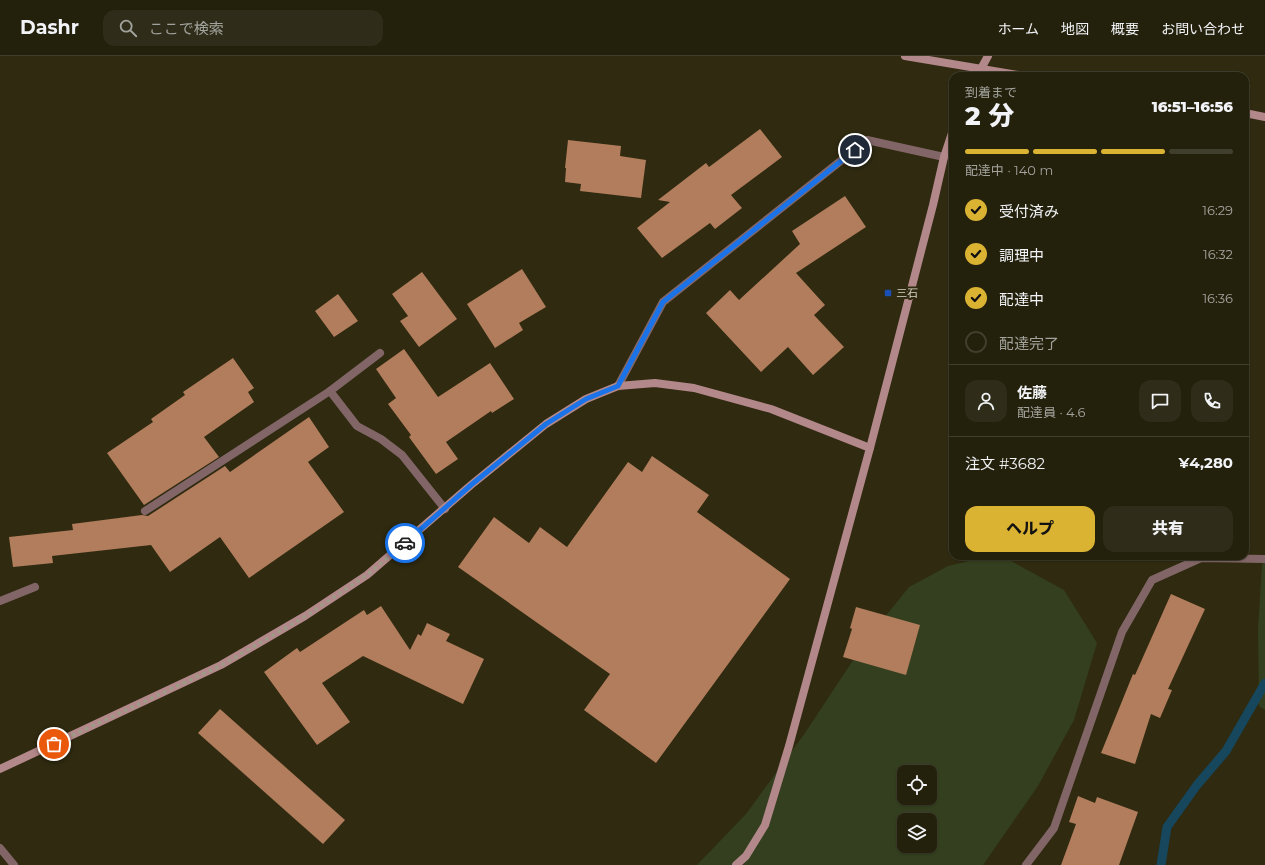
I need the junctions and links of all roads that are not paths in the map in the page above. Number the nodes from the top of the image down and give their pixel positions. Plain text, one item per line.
1 (905, 56) edge
2 (988, 56) edge
3 (979, 72) edge
4 (1000, 72) edge
5 (1249, 114) edge
6 (1265, 116) edge
7 (949, 142) edge
8 (944, 157) junction
9 (380, 353) dead end
10 (618, 386) junction
11 (330, 391) junction
12 (870, 448) junction
13 (445, 509) junction
14 (145, 511) dead end
15 (1249, 559) edge
16 (1265, 559) edge
17 (1197, 560) edge
18 (35, 587) dead end
19 (0, 601) edge
20 (0, 769) edge
21 (0, 848) edge
22 (14, 865) edge
23 (736, 865) edge
24 (1026, 865) edge

1 - 4 street
2 - 3 street, bridge
5 - 6 street
7 - 8 street
8 - 10 street
8 - 12 street
9 - 11 street
10 - 12 street
10 - 13 street
11 - 13 street
11 - 14 street
12 - 23 street
13 - 20 street
15 - 16 street
17 - 24 street
18 - 19 street
21 - 22 street

